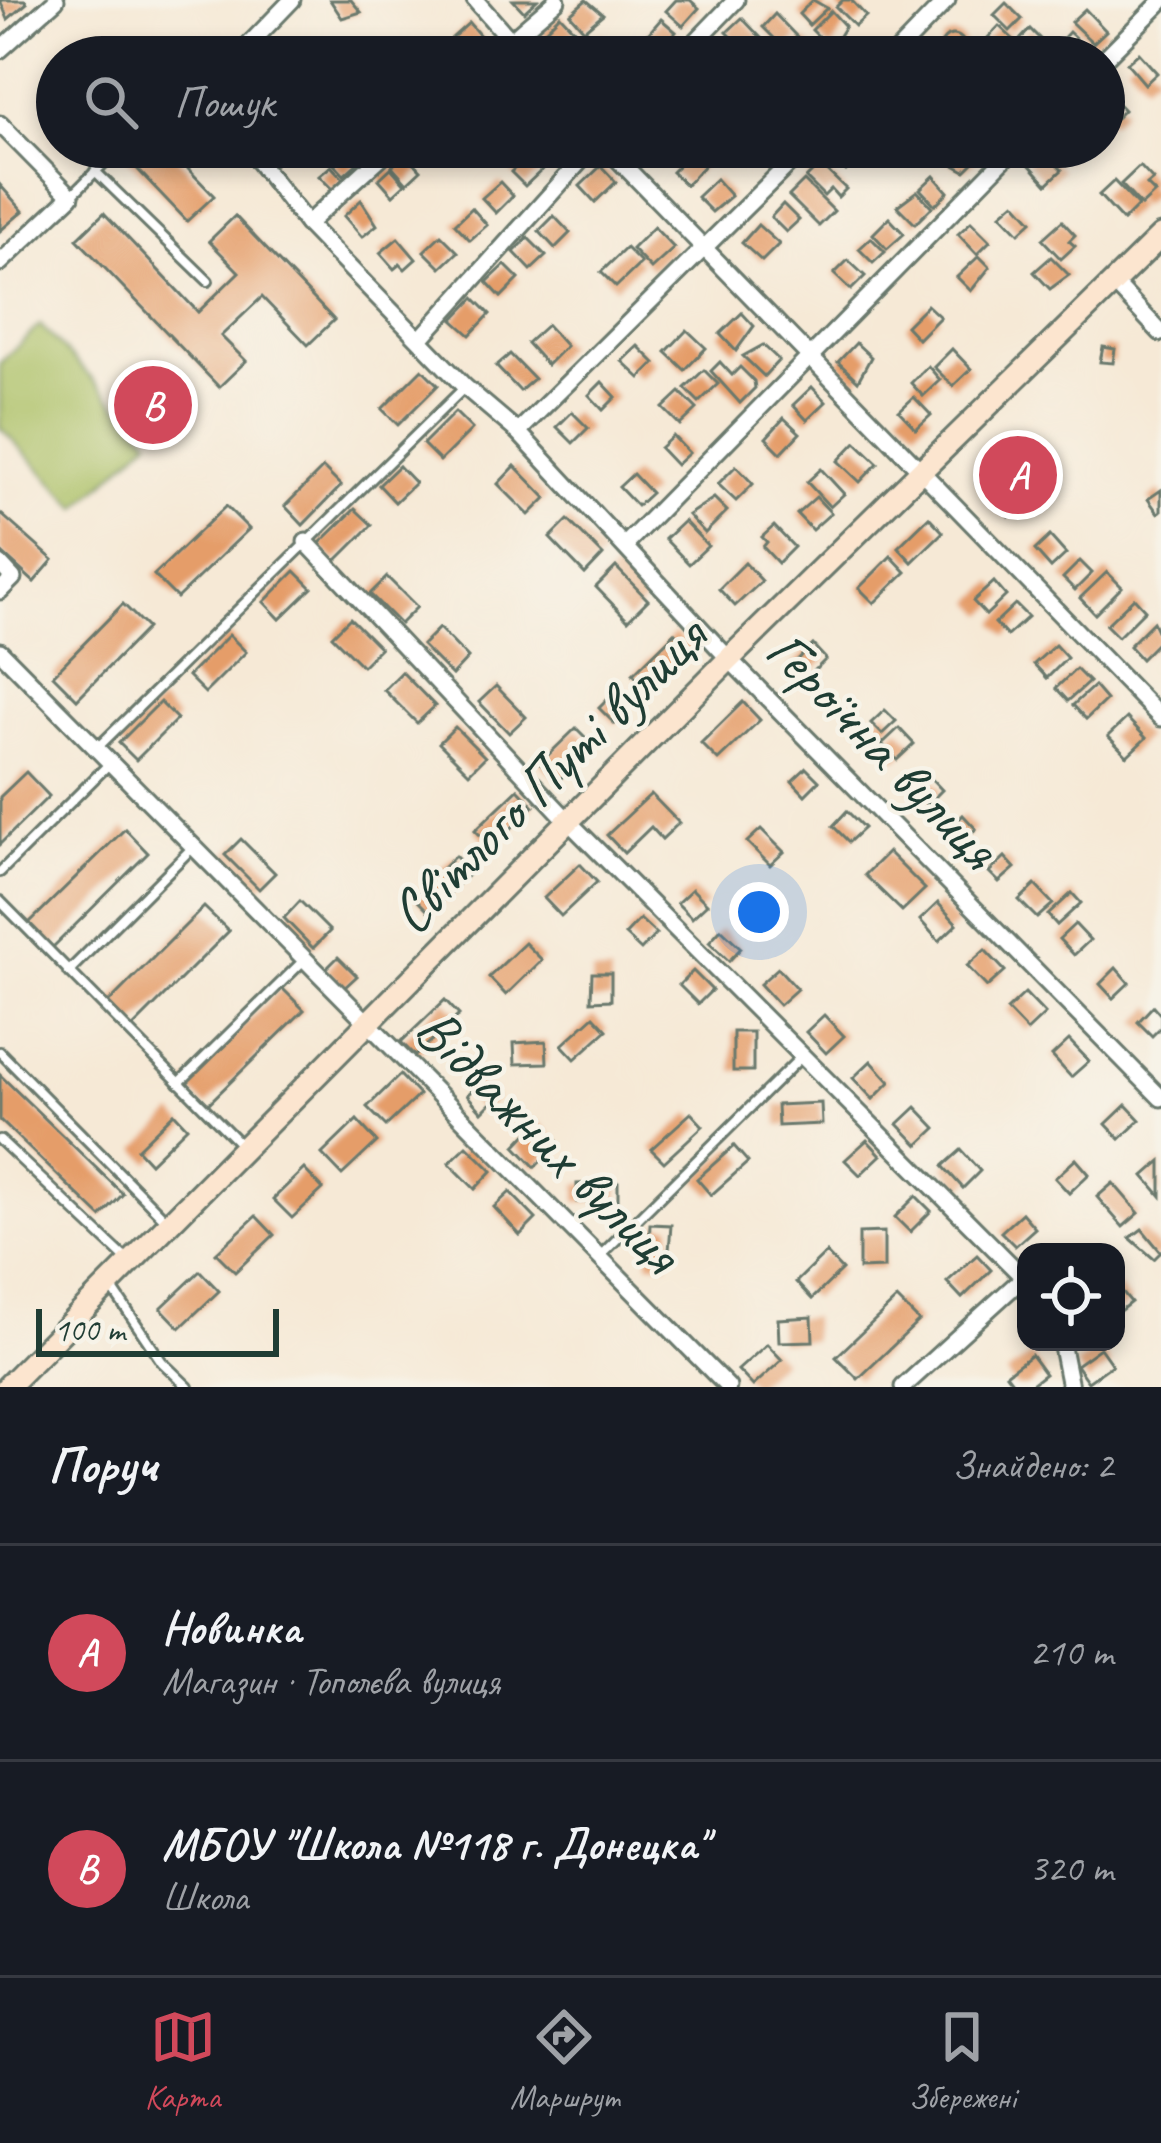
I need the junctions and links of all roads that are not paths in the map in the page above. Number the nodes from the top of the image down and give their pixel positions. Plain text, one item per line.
1 (56, 0) edge
2 (292, 0) edge
3 (475, 0) edge
4 (557, 0) edge
5 (736, 0) edge
6 (947, 0) edge
7 (1161, 2) edge
8 (257, 36) edge
9 (506, 36) edge
10 (515, 36) edge
11 (701, 36) edge
12 (912, 36) edge
13 (1125, 38) edge
14 (0, 50) edge
15 (0, 124) edge
16 (36, 161) edge
17 (43, 168) edge
18 (98, 168) edge
19 (263, 168) edge
20 (369, 168) edge
21 (574, 168) edge
22 (627, 168) edge
23 (786, 168) edge
24 (995, 168) edge
25 (95, 171) junction
26 (71, 196) junction
27 (307, 224) junction
28 (1161, 236) edge
29 (707, 250) junction
30 (0, 263) edge
31 (208, 281) dead end
32 (1113, 282) junction
33 (1161, 333) edge
34 (422, 337) junction
35 (810, 353) junction
36 (465, 387) junction
37 (518, 432) junction
38 (918, 471) junction
39 (305, 542) junction
40 (626, 545) junction
41 (0, 564) edge
42 (0, 591) edge
43 (0, 651) edge
44 (729, 659) junction
45 (1161, 718) edge
46 (95, 750) junction
47 (109, 764) junction
48 (568, 821) junction
49 (193, 847) junction
50 (0, 872) edge
51 (0, 901) edge
52 (305, 959) junction
53 (68, 972) junction
54 (366, 1025) junction
55 (0, 1052) edge
56 (802, 1057) junction
57 (179, 1083) junction
58 (1161, 1098) edge
59 (0, 1140) edge
60 (244, 1148) junction
61 (170, 1223) junction
62 (600, 1256) junction
63 (130, 1263) junction
64 (1017, 1270) edge
65 (109, 1284) junction
66 (1017, 1285) edge
67 (1063, 1351) edge
68 (7, 1387) edge
69 (188, 1387) edge
70 (728, 1387) edge
71 (904, 1387) edge
72 (1070, 1387) edge

1 - 14 street
2 - 8 street
3 - 9 street
4 - 10 street
5 - 11 street
6 - 12 street
7 - 13 street
15 - 16 street
17 - 26 street
18 - 25 lane
19 - 27 street, Героїчна вулиця
20 - 27 street
21 - 34 street
22 - 29 street
23 - 29 street
24 - 35 street
25 - 26 lane
25 - 31 lane
26 - 30 street
27 - 34 street, Героїчна вулиця
28 - 32 main road, Світлого Путі вулиця
29 - 35 street
29 - 37 street
32 - 33 street
32 - 38 main road, Світлого Путі вулиця
34 - 36 street, Героїчна вулиця
35 - 38 street
35 - 40 street
36 - 37 street, Героїчна вулиця
36 - 39 lane
37 - 40 street, Героїчна вулиця
38 - 44 main road, Світлого Путі вулиця
38 - 45 street
39 - 46 lane
39 - 48 street
40 - 44 street, Героїчна вулиця
41 - 42 street
43 - 46 street, Відважних вулиця
44 - 48 main road, Світлого Путі вулиця
44 - 58 street, Героїчна вулиця
46 - 47 street, Відважних вулиця
47 - 49 street, Відважних вулиця
47 - 50 lane
48 - 54 main road, Світлого Путі вулиця
48 - 56 street
49 - 52 street, Відважних вулиця
49 - 53 lane
51 - 53 lane
52 - 54 street, Відважних вулиця
52 - 57 lane
53 - 57 lane
54 - 60 main road, Світлого Путі вулиця
54 - 62 street, Відважних вулиця
55 - 61 lane
56 - 62 lane
56 - 64 street
57 - 60 lane
59 - 63 lane
60 - 61 main road, Світлого Путі вулиця
61 - 63 main road, Світлого Путі вулиця
62 - 70 street, Відважних вулиця
63 - 65 main road, Світлого Путі вулиця
65 - 68 main road, Світлого Путі вулиця
65 - 69 lane
66 - 71 street
67 - 72 street

